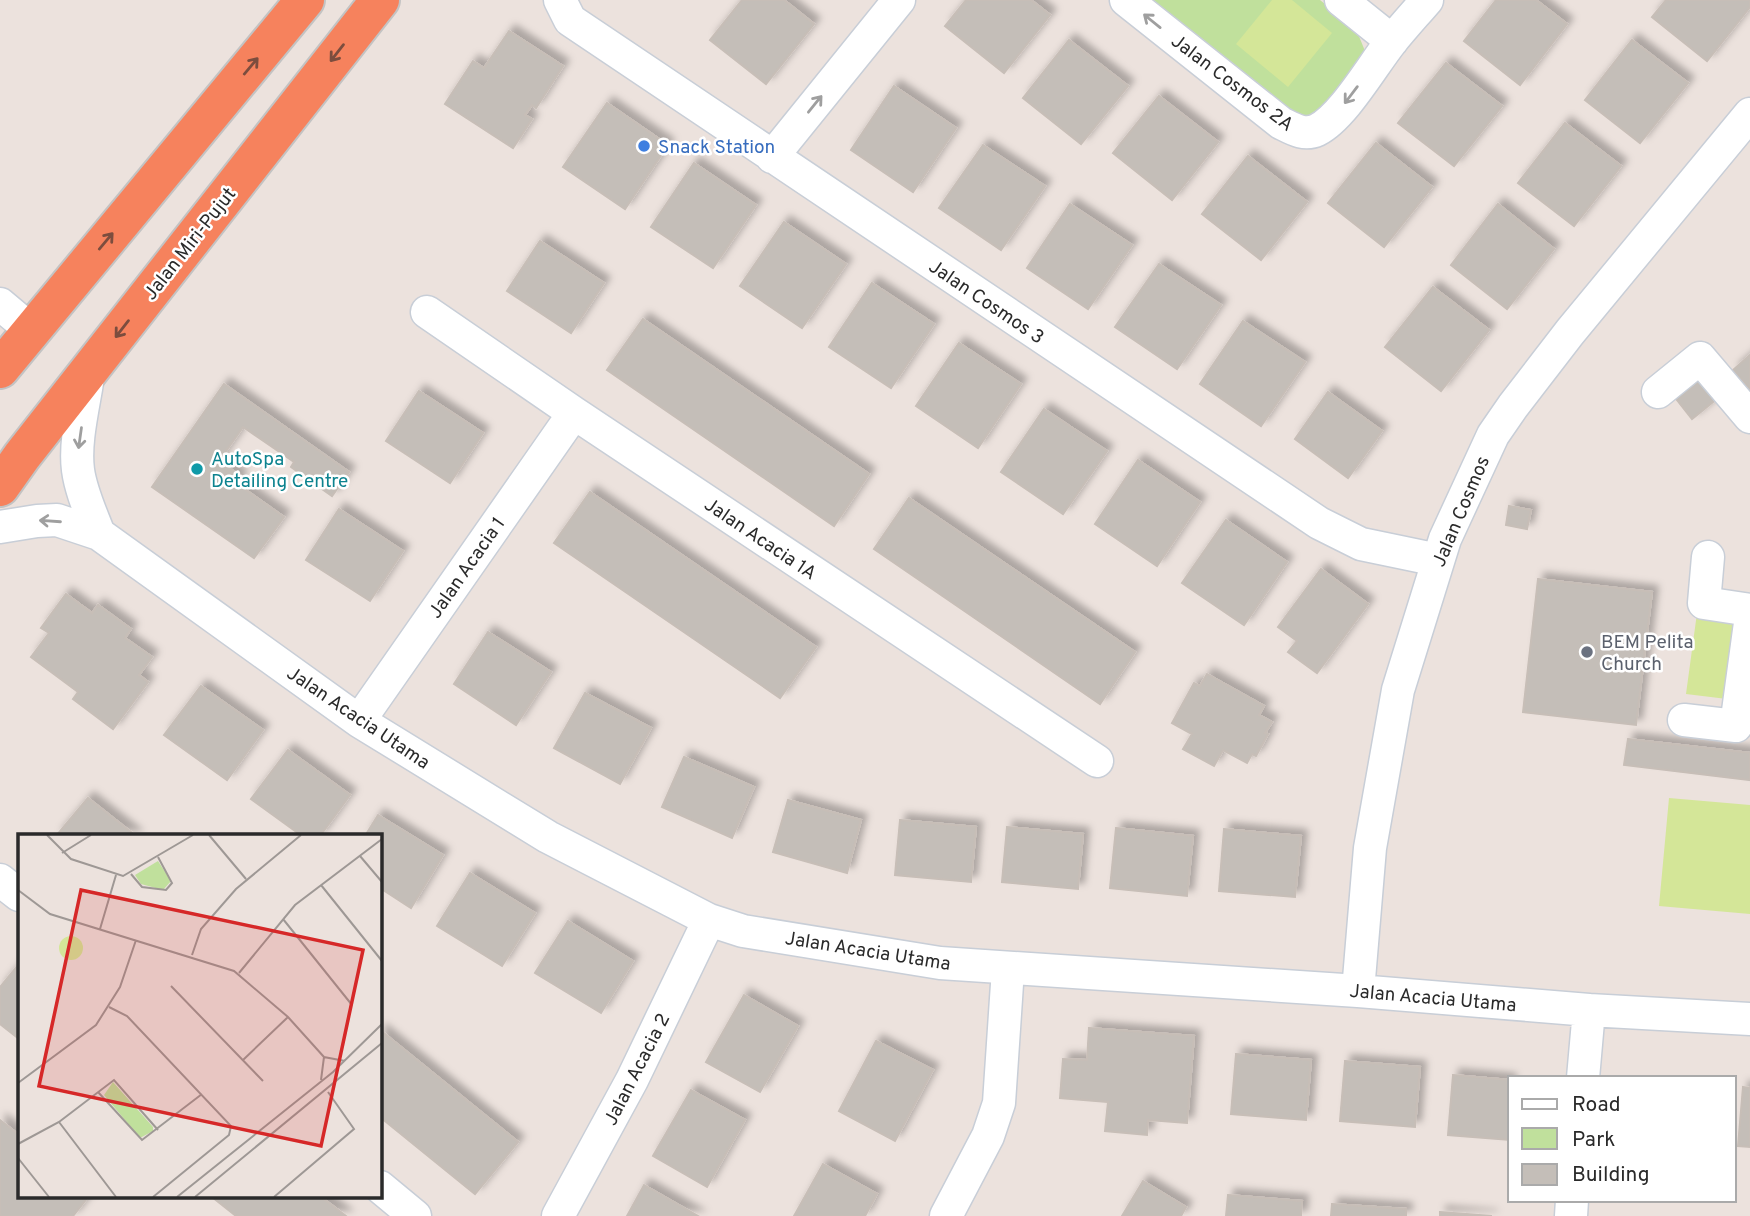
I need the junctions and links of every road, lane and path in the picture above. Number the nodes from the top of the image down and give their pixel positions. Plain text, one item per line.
1 (305, 0) edge
2 (380, 0) edge
3 (560, 0) edge
4 (900, 0) edge
5 (1126, 0) edge
6 (1341, 0) edge
7 (1427, 0) edge
8 (1392, 41) junction
9 (1750, 114) edge
10 (772, 156) junction
11 (0, 304) edge
12 (427, 312) dead end
13 (31, 330) junction
14 (0, 369) edge
15 (89, 370) junction
16 (1658, 392) dead end
17 (573, 414) junction
18 (1750, 417) edge
19 (0, 487) edge
20 (0, 527) edge
21 (99, 534) junction
22 (1708, 557) dead end
23 (1438, 560) junction
24 (1750, 610) edge
25 (1750, 623) edge
26 (1684, 720) dead end
27 (359, 722) junction
28 (1097, 761) dead end
29 (0, 880) edge
30 (18, 894) edge
31 (709, 920) junction
32 (1009, 969) junction
33 (1358, 991) junction
34 (1589, 1010) junction
35 (1750, 1019) edge
36 (1583, 1076) edge
37 (382, 1189) edge
38 (415, 1216) edge
39 (558, 1216) edge
40 (946, 1216) edge

13 -> 1 highway
2 -> 15 highway, Jalan Miri-Pujut
3 - 10 street, Jalan Cosmos 3
10 -> 4 street
8 -> 5 street, Jalan Cosmos 2A
6 - 8 street
7 - 8 street, Jalan Cosmos 2A
9 - 23 street, Jalan Cosmos
10 - 23 street, Jalan Cosmos 3
11 - 13 street
12 - 17 street, Jalan Acacia 1A
13 - 14 highway
15 - 19 highway, Jalan Miri-Pujut
15 -> 21 street
16 - 18 street
17 - 27 street, Jalan Acacia 1
17 - 28 street, Jalan Acacia 1A
21 -> 20 street, Jalan Acacia Utama
21 - 27 street, Jalan Acacia Utama
22 - 24 street
23 - 33 street, Jalan Cosmos
25 - 26 street
27 - 31 street, Jalan Acacia Utama
29 - 30 street
31 - 32 street, Jalan Acacia Utama
31 - 39 street, Jalan Acacia 2
32 - 33 street, Jalan Acacia Utama
32 - 40 street
33 - 34 street, Jalan Acacia Utama
34 - 35 street, Jalan Acacia Utama
34 - 36 street
37 - 38 street

